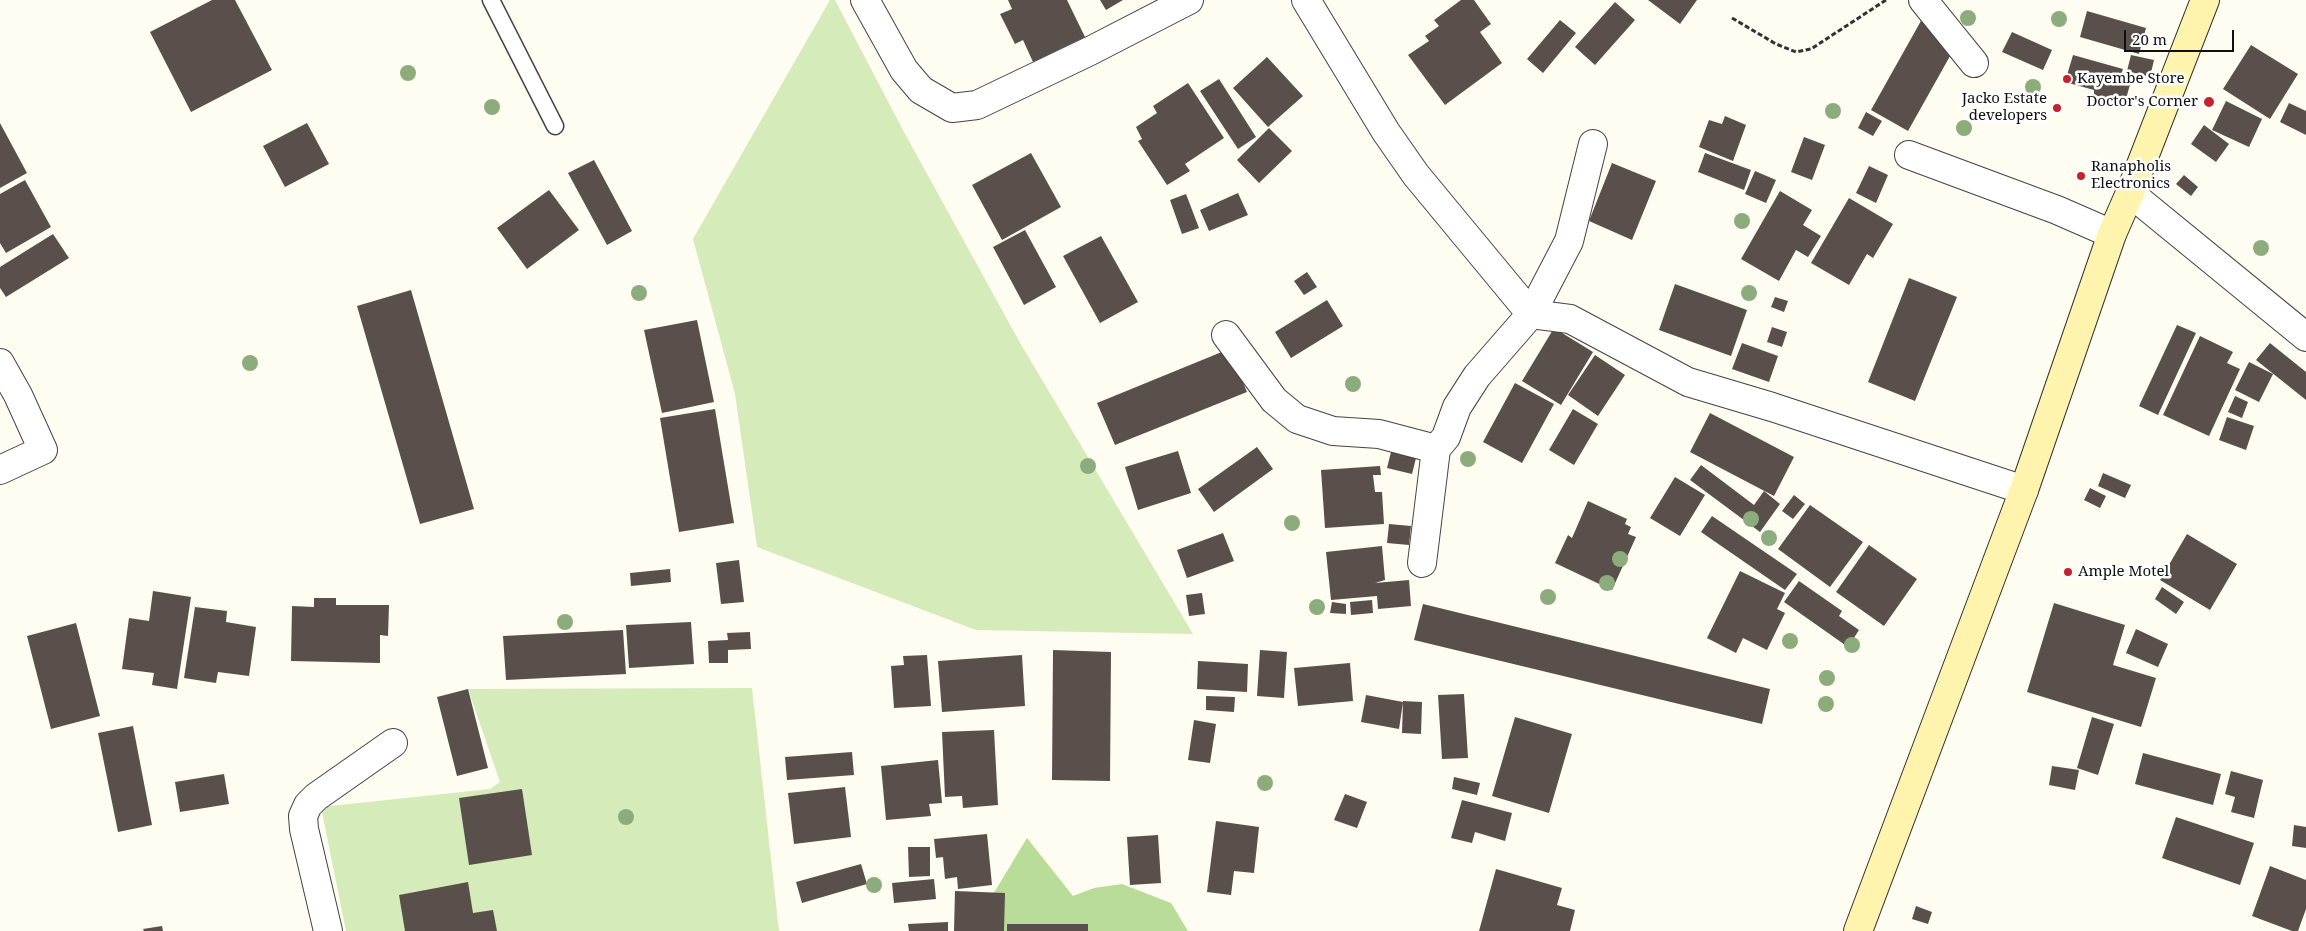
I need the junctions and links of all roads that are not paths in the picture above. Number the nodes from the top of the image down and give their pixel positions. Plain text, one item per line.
1 (491, 0) edge
2 (865, 0) edge
3 (1189, 0) edge
4 (1306, 0) edge
5 (1923, 0) edge
6 (2205, 0) edge
7 (1974, 63) dead end
8 (555, 126) dead end
9 (1593, 144) dead end
10 (1909, 155) dead end
11 (2130, 193) junction
12 (2112, 234) junction
13 (1531, 314) junction
14 (2303, 328) edge
15 (1226, 335) dead end
16 (0, 363) edge
17 (1436, 449) junction
18 (0, 470) edge
19 (2024, 490) junction
20 (1422, 563) dead end
21 (393, 743) dead end
22 (328, 931) edge
23 (1858, 931) edge

1 - 8 lane
2 - 3 street
4 - 13 street
5 - 7 street
6 - 11 street
9 - 13 street
10 - 12 street
11 - 12 street
11 - 14 street
12 - 19 street
13 - 17 street
13 - 19 street
15 - 17 street
16 - 18 street
17 - 20 street
19 - 23 street
21 - 22 street

